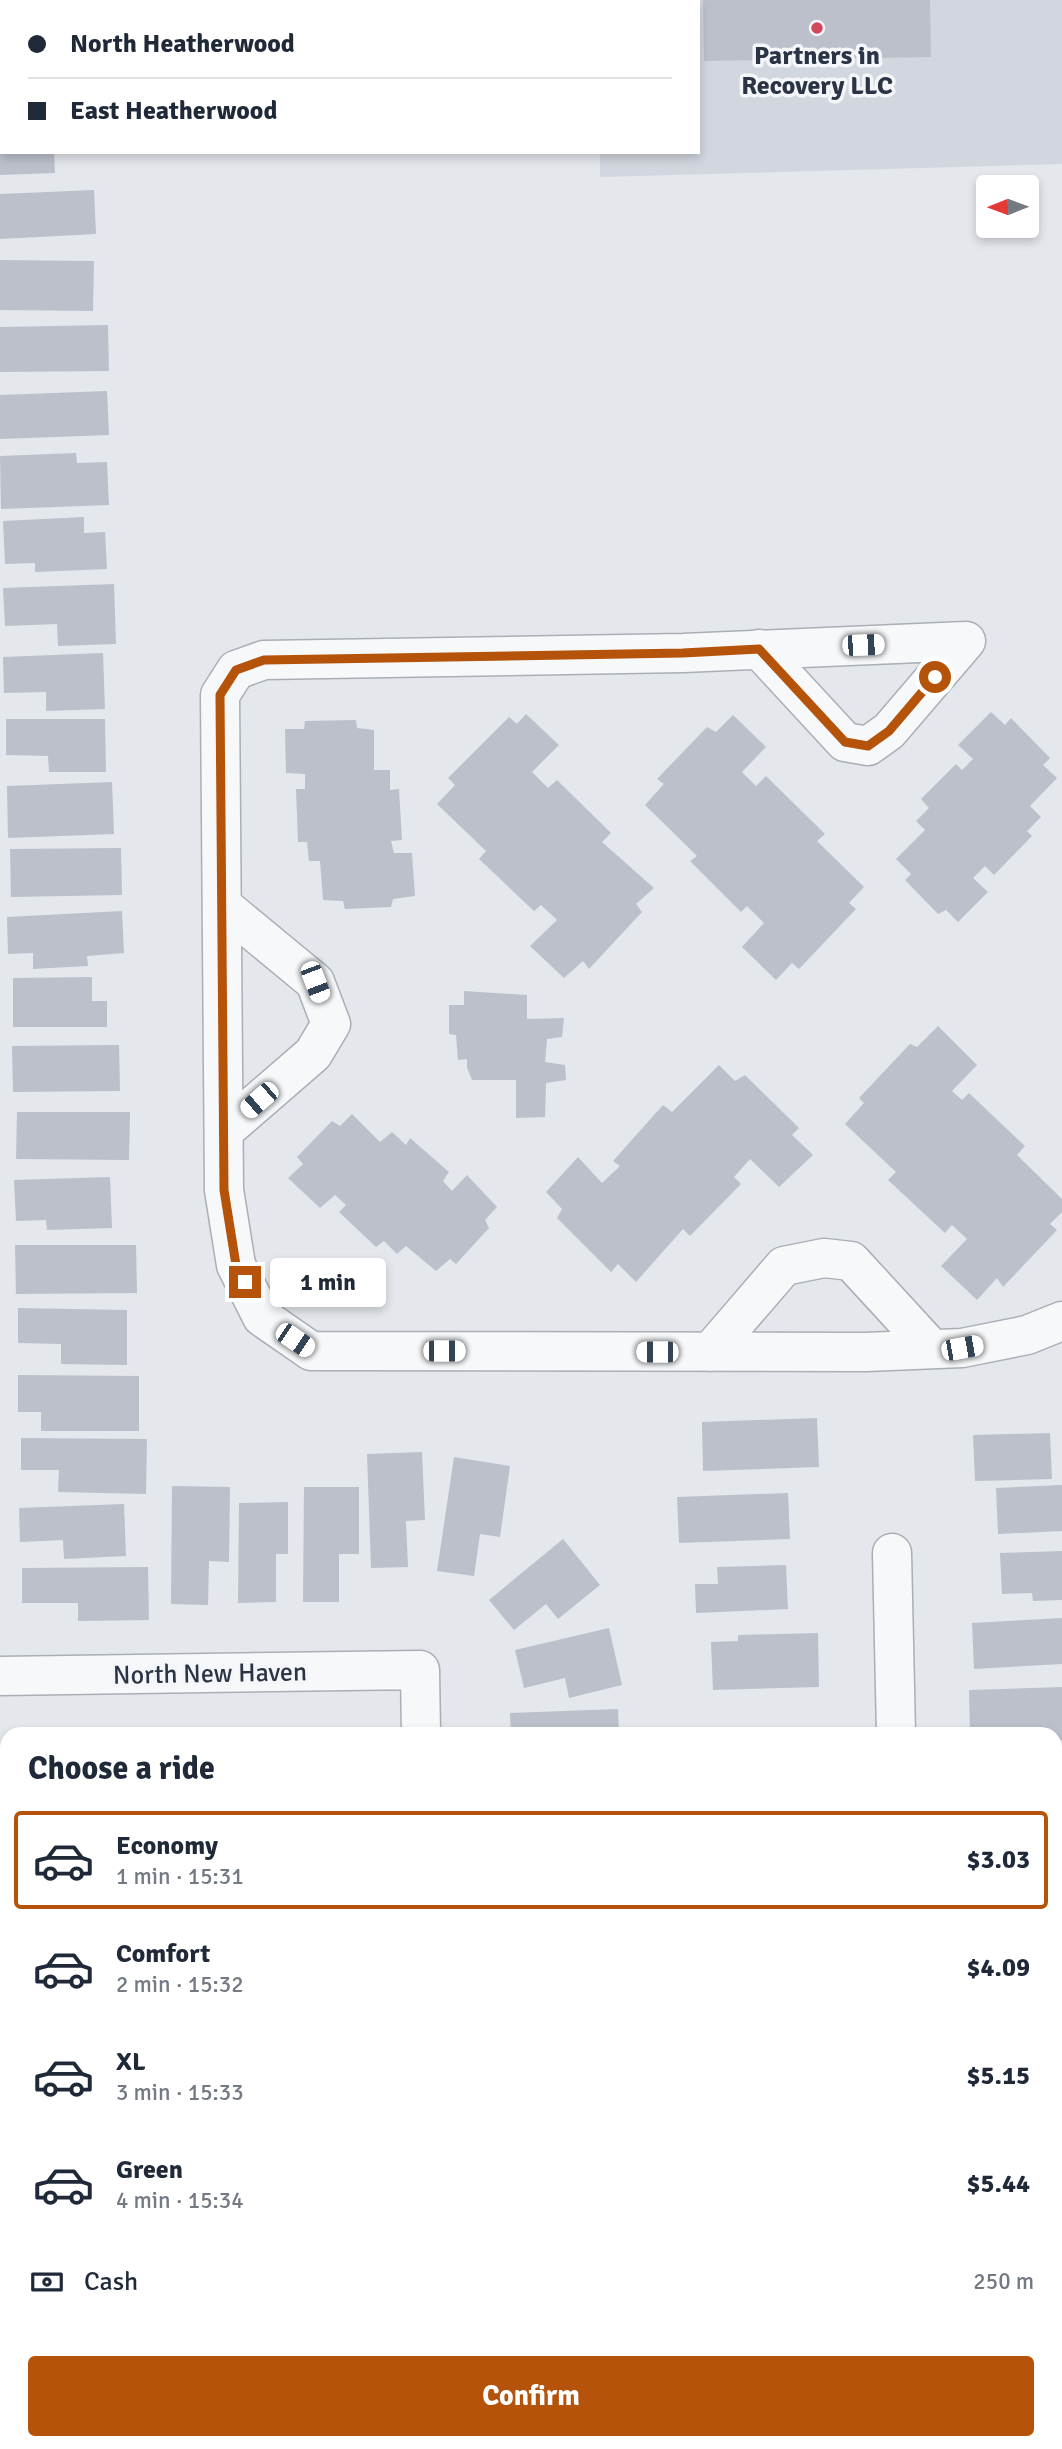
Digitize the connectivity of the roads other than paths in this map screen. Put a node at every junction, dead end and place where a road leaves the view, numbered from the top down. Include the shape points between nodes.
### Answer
1 (759, 649) junction
2 (223, 906) junction
3 (224, 1131) junction
4 (1062, 1321) edge
5 (932, 1349) junction
6 (710, 1352) junction
7 (892, 1553) dead end
8 (0, 1676) edge
9 (421, 1727) edge
10 (896, 1727) edge

1 - 1 street via 952,641 966,641 889,731 868,746 845,742
1 - 2 street via 264,660 236,670 220,695
2 - 3 street
2 - 3 street via 315,982 331,1024 313,1054
3 - 6 street via 224,1190 236,1265 262,1317 312,1351
4 - 5 street via 1027,1335
5 - 6 street
5 - 6 street via 851,1261 824,1258 784,1266
7 - 10 street
8 - 9 street, North New Haven via 420,1670

